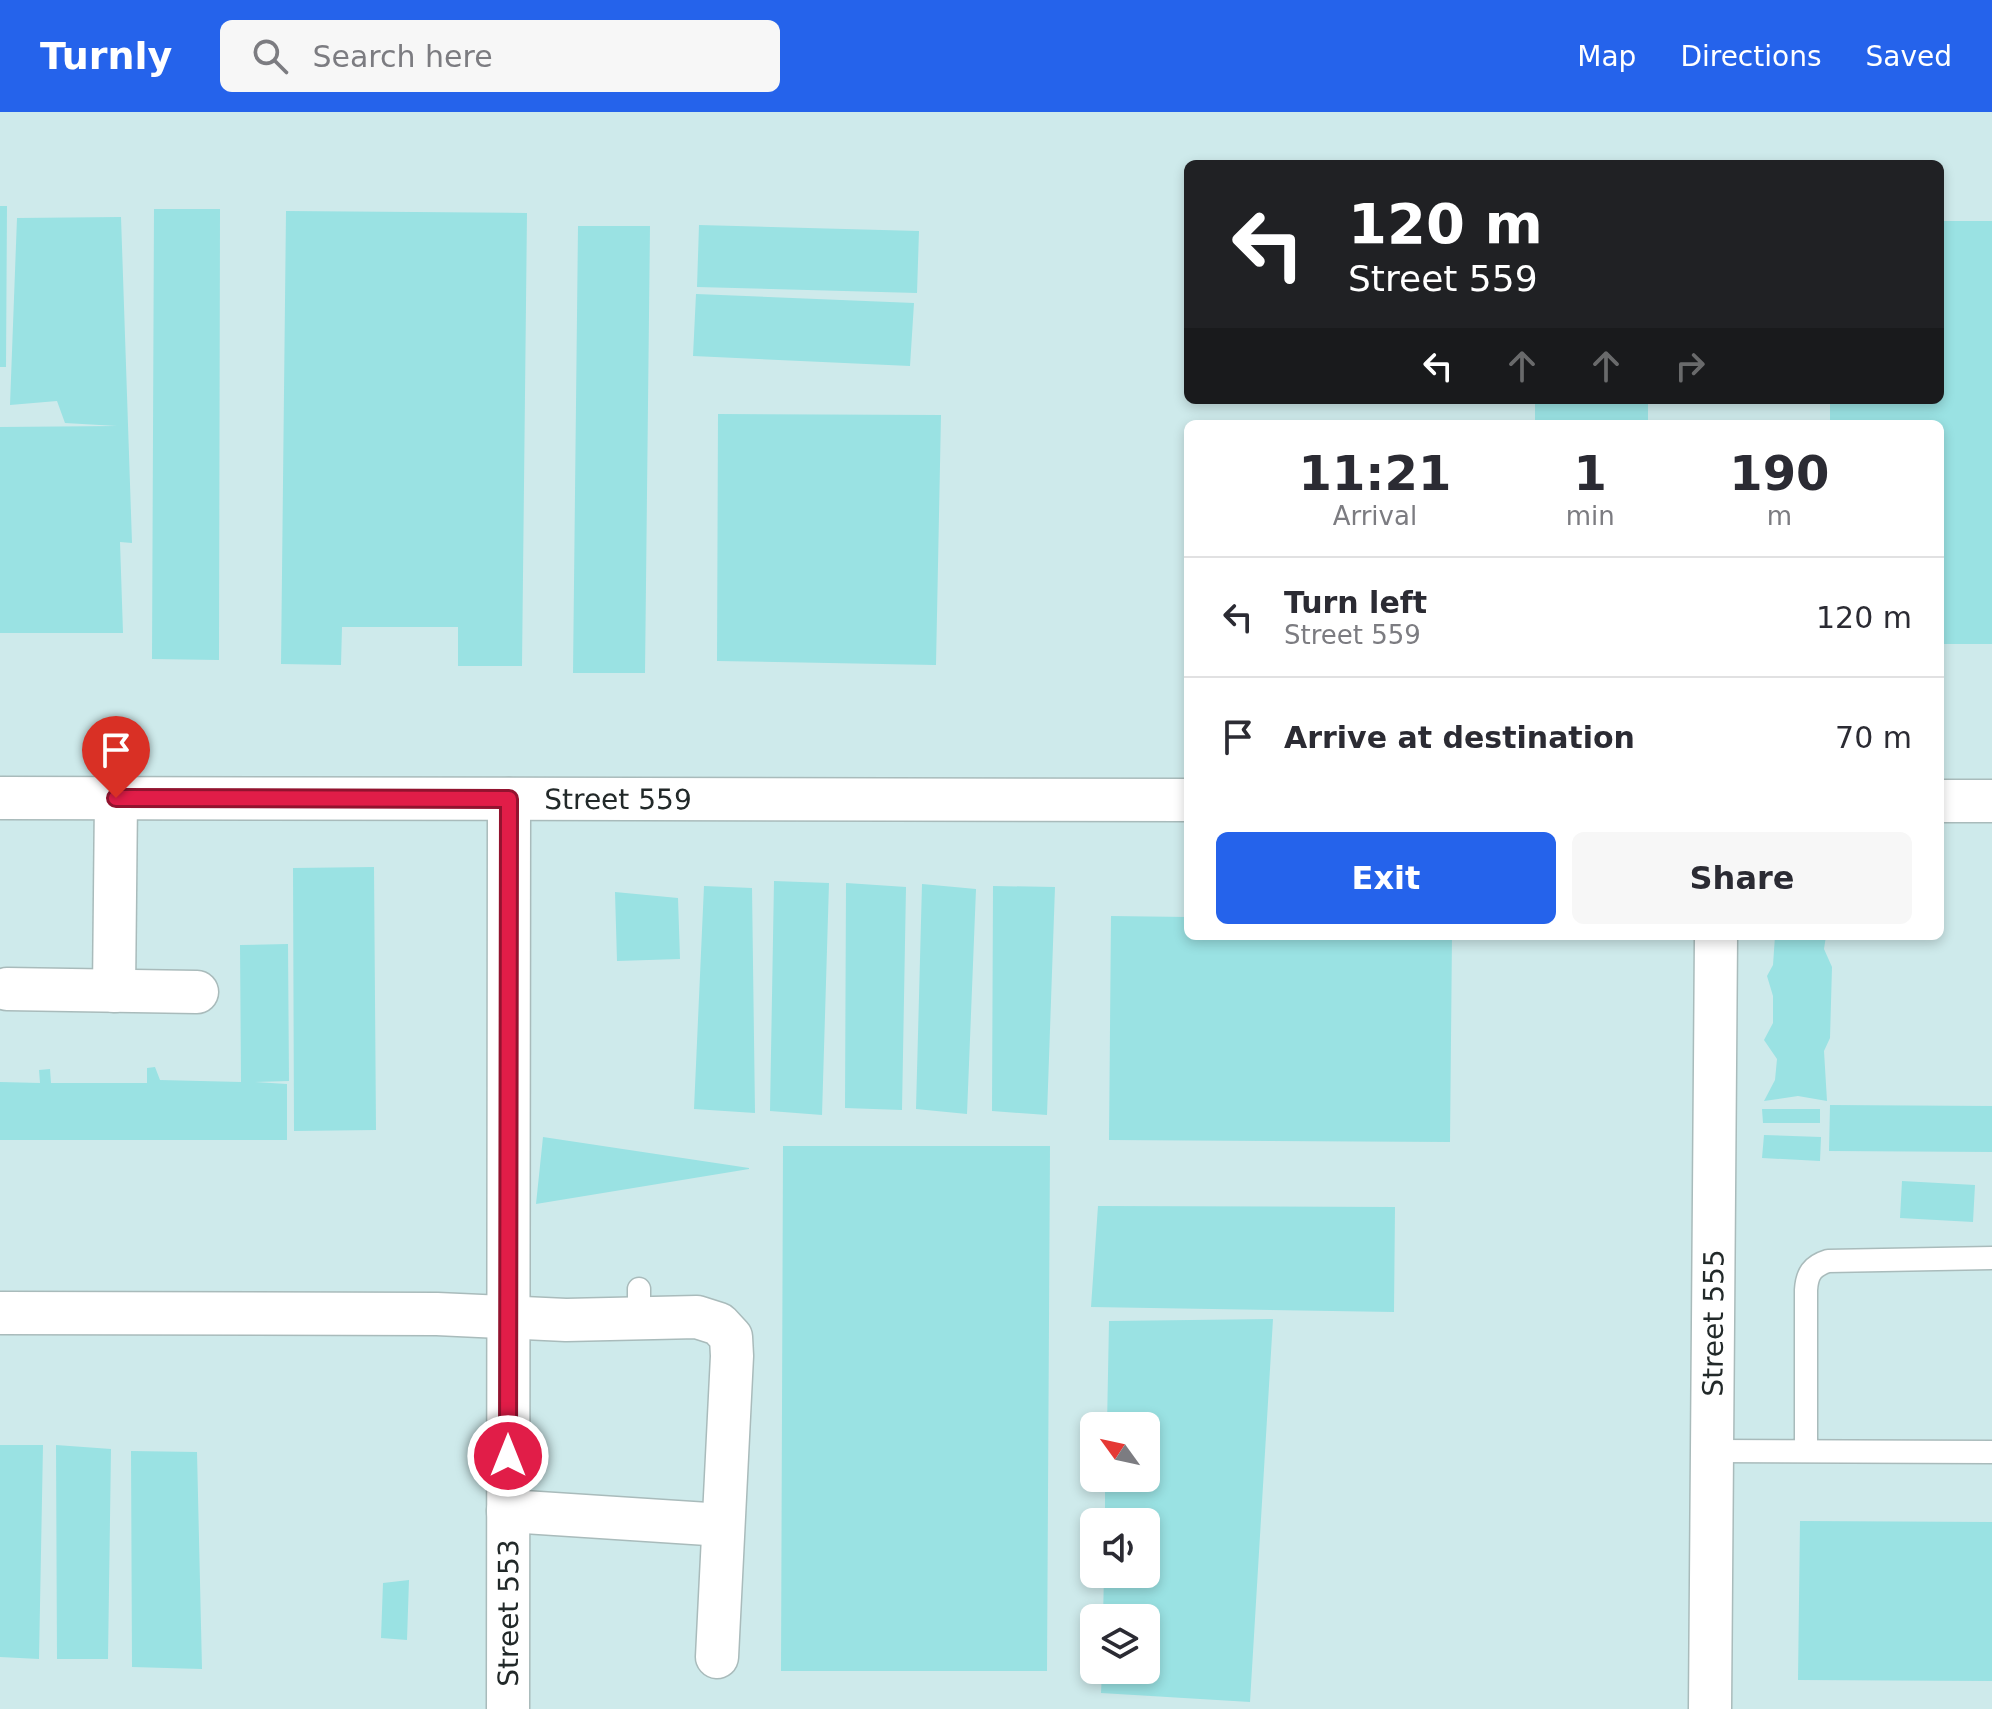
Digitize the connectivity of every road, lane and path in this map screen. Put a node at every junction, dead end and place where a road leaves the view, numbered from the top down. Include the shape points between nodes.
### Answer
1 (0, 798) edge
2 (116, 798) junction
3 (509, 799) junction
4 (1184, 800) edge
5 (1944, 801) edge
6 (1992, 801) edge
7 (1716, 940) edge
8 (7, 989) dead end
9 (114, 991) junction
10 (197, 992) dead end
11 (1992, 1258) edge
12 (0, 1313) edge
13 (508, 1318) junction
14 (1712, 1451) junction
15 (1806, 1451) junction
16 (1992, 1452) edge
17 (508, 1511) junction
18 (723, 1525) junction
19 (717, 1657) dead end
20 (508, 1709) edge
21 (1710, 1709) edge

1 - 2 street, Street 559
2 - 3 street, Street 559
2 - 9 street
3 - 4 street, Street 559
3 - 13 street, Street 553
5 - 6 street
7 - 14 street, Street 555
8 - 9 street
9 - 10 street
11 - 15 lane via 1828,1261 1810,1271
12 - 13 street
13 - 17 street, Street 553
13 - 18 street via 639,1303 719,1324 731,1337
14 - 15 lane
14 - 21 street, Street 555
15 - 16 lane
17 - 18 street
17 - 20 street, Street 553
18 - 19 street

